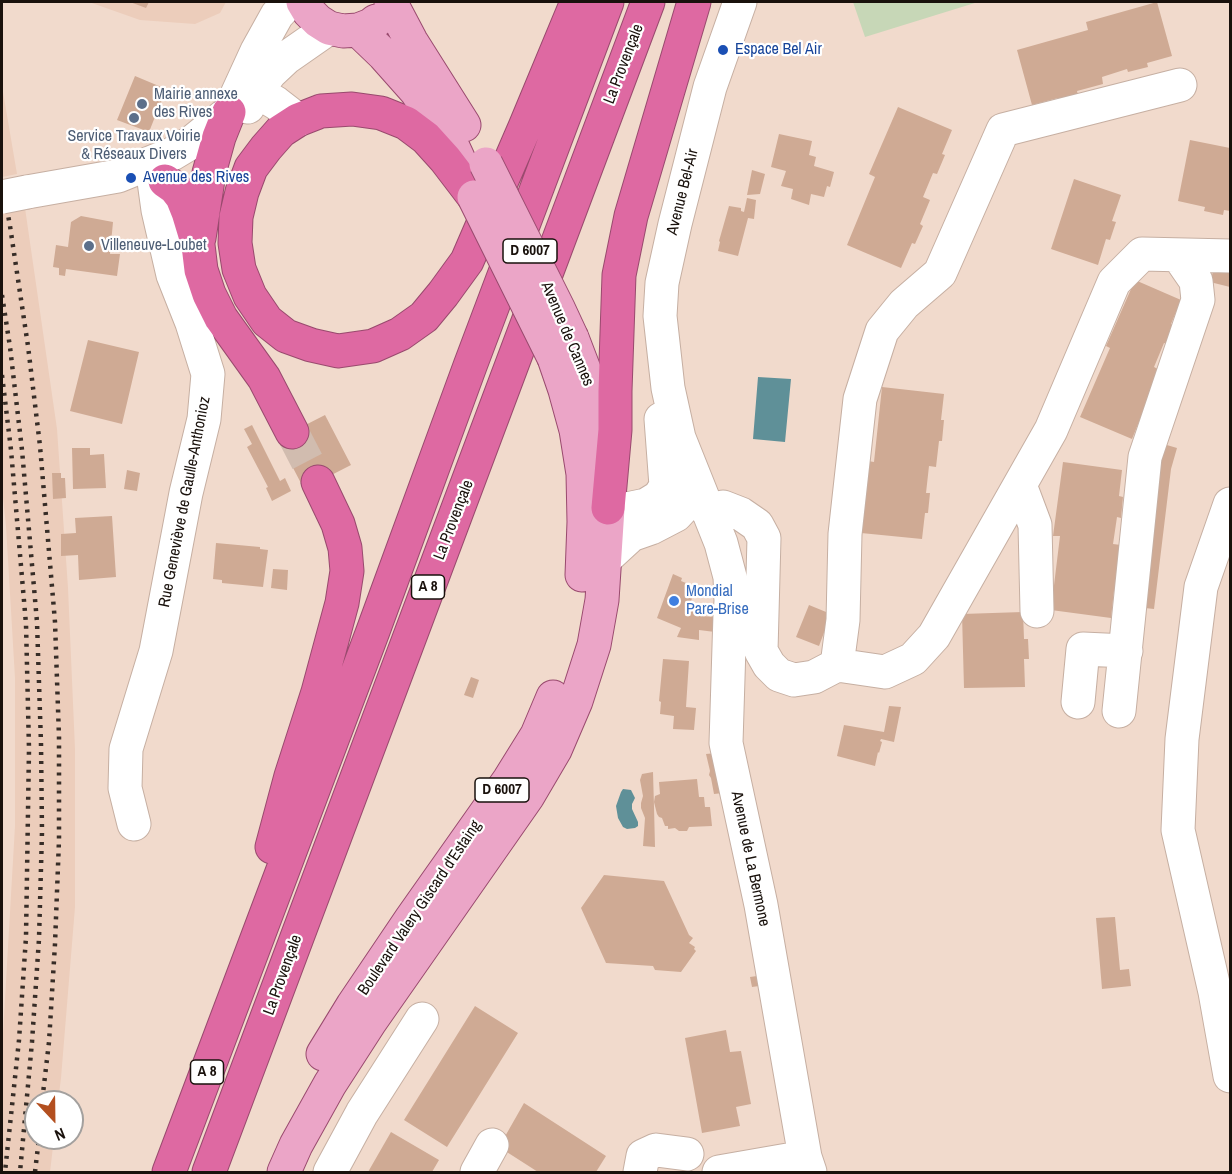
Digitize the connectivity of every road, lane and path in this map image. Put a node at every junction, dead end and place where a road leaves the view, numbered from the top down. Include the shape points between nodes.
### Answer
1 (289, 2) edge
2 (303, 2) edge
3 (391, 2) edge
4 (577, 2) edge
5 (607, 2) edge
6 (648, 2) edge
7 (694, 2) edge
8 (740, 2) edge
9 (343, 29) junction
10 (1180, 85) dead end
11 (256, 91) junction
12 (229, 112) junction
13 (298, 120) junction
14 (209, 173) junction
15 (157, 175) junction
16 (14, 194) edge
17 (474, 197) junction
18 (198, 245) junction
19 (1178, 255) junction
20 (1230, 256) edge
21 (563, 348) junction
22 (668, 388) junction
23 (292, 432) tunnel mouth
24 (318, 482) tunnel mouth
25 (1020, 485) junction
26 (703, 498) junction
27 (1230, 504) edge
28 (608, 508) junction
29 (651, 528) junction
30 (722, 543) junction
31 (606, 558) junction
32 (1218, 568) edge
33 (1037, 611) dead end
34 (1125, 651) junction
35 (837, 665) junction
36 (1078, 702) dead end
37 (1119, 711) dead end
38 (134, 824) dead end
39 (244, 972) junction
40 (422, 1019) dead end
41 (1230, 1076) edge
42 (687, 1154) dead end
43 (807, 1165) edge
44 (169, 1173) edge
45 (209, 1173) edge
46 (261, 1173) edge
47 (284, 1173) edge
48 (330, 1173) edge
49 (640, 1173) edge
50 (719, 1173) edge

1 - 12 street via 257,51
2 - 9 main road, Avenue de Cannes via 318,21
3 - 9 main road via 383,16 371,25
3 - 21 main road, Avenue de Cannes / D 6007, bridge via 486,164 560,310
4 - 13 highway via 466,261 424,317 373,346 338,351 286,336 267,321 250,296 239,269 237,217 251,168 281,131
5 - 39 highway, A 8
6 - 45 highway, La Provençale / A 8
7 - 28 highway via 632,216 619,275 615,430
8 - 22 street, Avenue Bel-Air via 705,107 662,283 660,316
9 - 11 street via 286,58
9 - 17 main road, Avenue de Cannes / D 6007 via 384,55 416,91 453,147
10 - 35 street via 1004,130 940,273 904,304 882,331 860,399 845,534 843,620
11 - 13 street
11 - 14 street via 222,157
12 - 14 highway
12 - 15 street via 172,154
13 - 17 highway via 321,111 352,109 381,113 406,123 426,138
14 - 15 street via 184,179
14 - 18 highway
15 - 16 street via 118,176
15 - 18 highway via 182,197
15 - 38 street, Rue Geneviève de Gaulle-Anthonioz via 158,210 173,275 208,374 204,419 156,651 126,749 125,788
17 - 21 main road, Avenue de Cannes / D 6007, bridge
18 - 23 highway via 208,294 220,318 264,378
19 - 20 street
19 - 25 street via 1142,254 1114,282 1051,430
19 - 34 street via 1196,281 1197,300 1145,457
21 - 28 main road, Avenue de Cannes / D 6007 via 585,372 596,408
21 - 46 main road, Boulevard Valery Giscard d'Estaing / D 6007 via 565,390 583,474 584,522 580,598 572,644 556,691 537,735 509,780 411,919 315,1067
22 - 26 street, Avenue Bel-Air via 679,438
22 - 28 street, Avenue Bel-Air via 661,416 666,486 659,497 646,505
24 - 39 highway via 338,524 347,571 318,692 273,840
25 - 33 street via 1035,525
25 - 35 street via 934,636 913,659 885,672
26 - 29 street via 688,502 676,515
26 - 30 street, Avenue de La Bermone
26 - 35 street via 741,514 757,525 764,538 761,651 769,665 779,675 794,680 814,677
27 - 32 street
28 - 31 main road, Avenue de Cannes / D 6007
29 - 30 street via 681,527
29 - 31 street via 631,535
30 - 43 street, Avenue de La Bermone via 731,602 726,743 761,905
31 - 47 main road, Boulevard Valery Giscard d'Estaing / D 6007 via 594,645 555,750 528,796 330,1084
32 - 41 street via 1201,587 1182,738 1178,830
34 - 36 street via 1083,649
34 - 37 street
39 - 44 highway, A 8
40 - 48 street via 362,1113
42 - 49 street via 656,1150 643,1156
43 - 50 street

